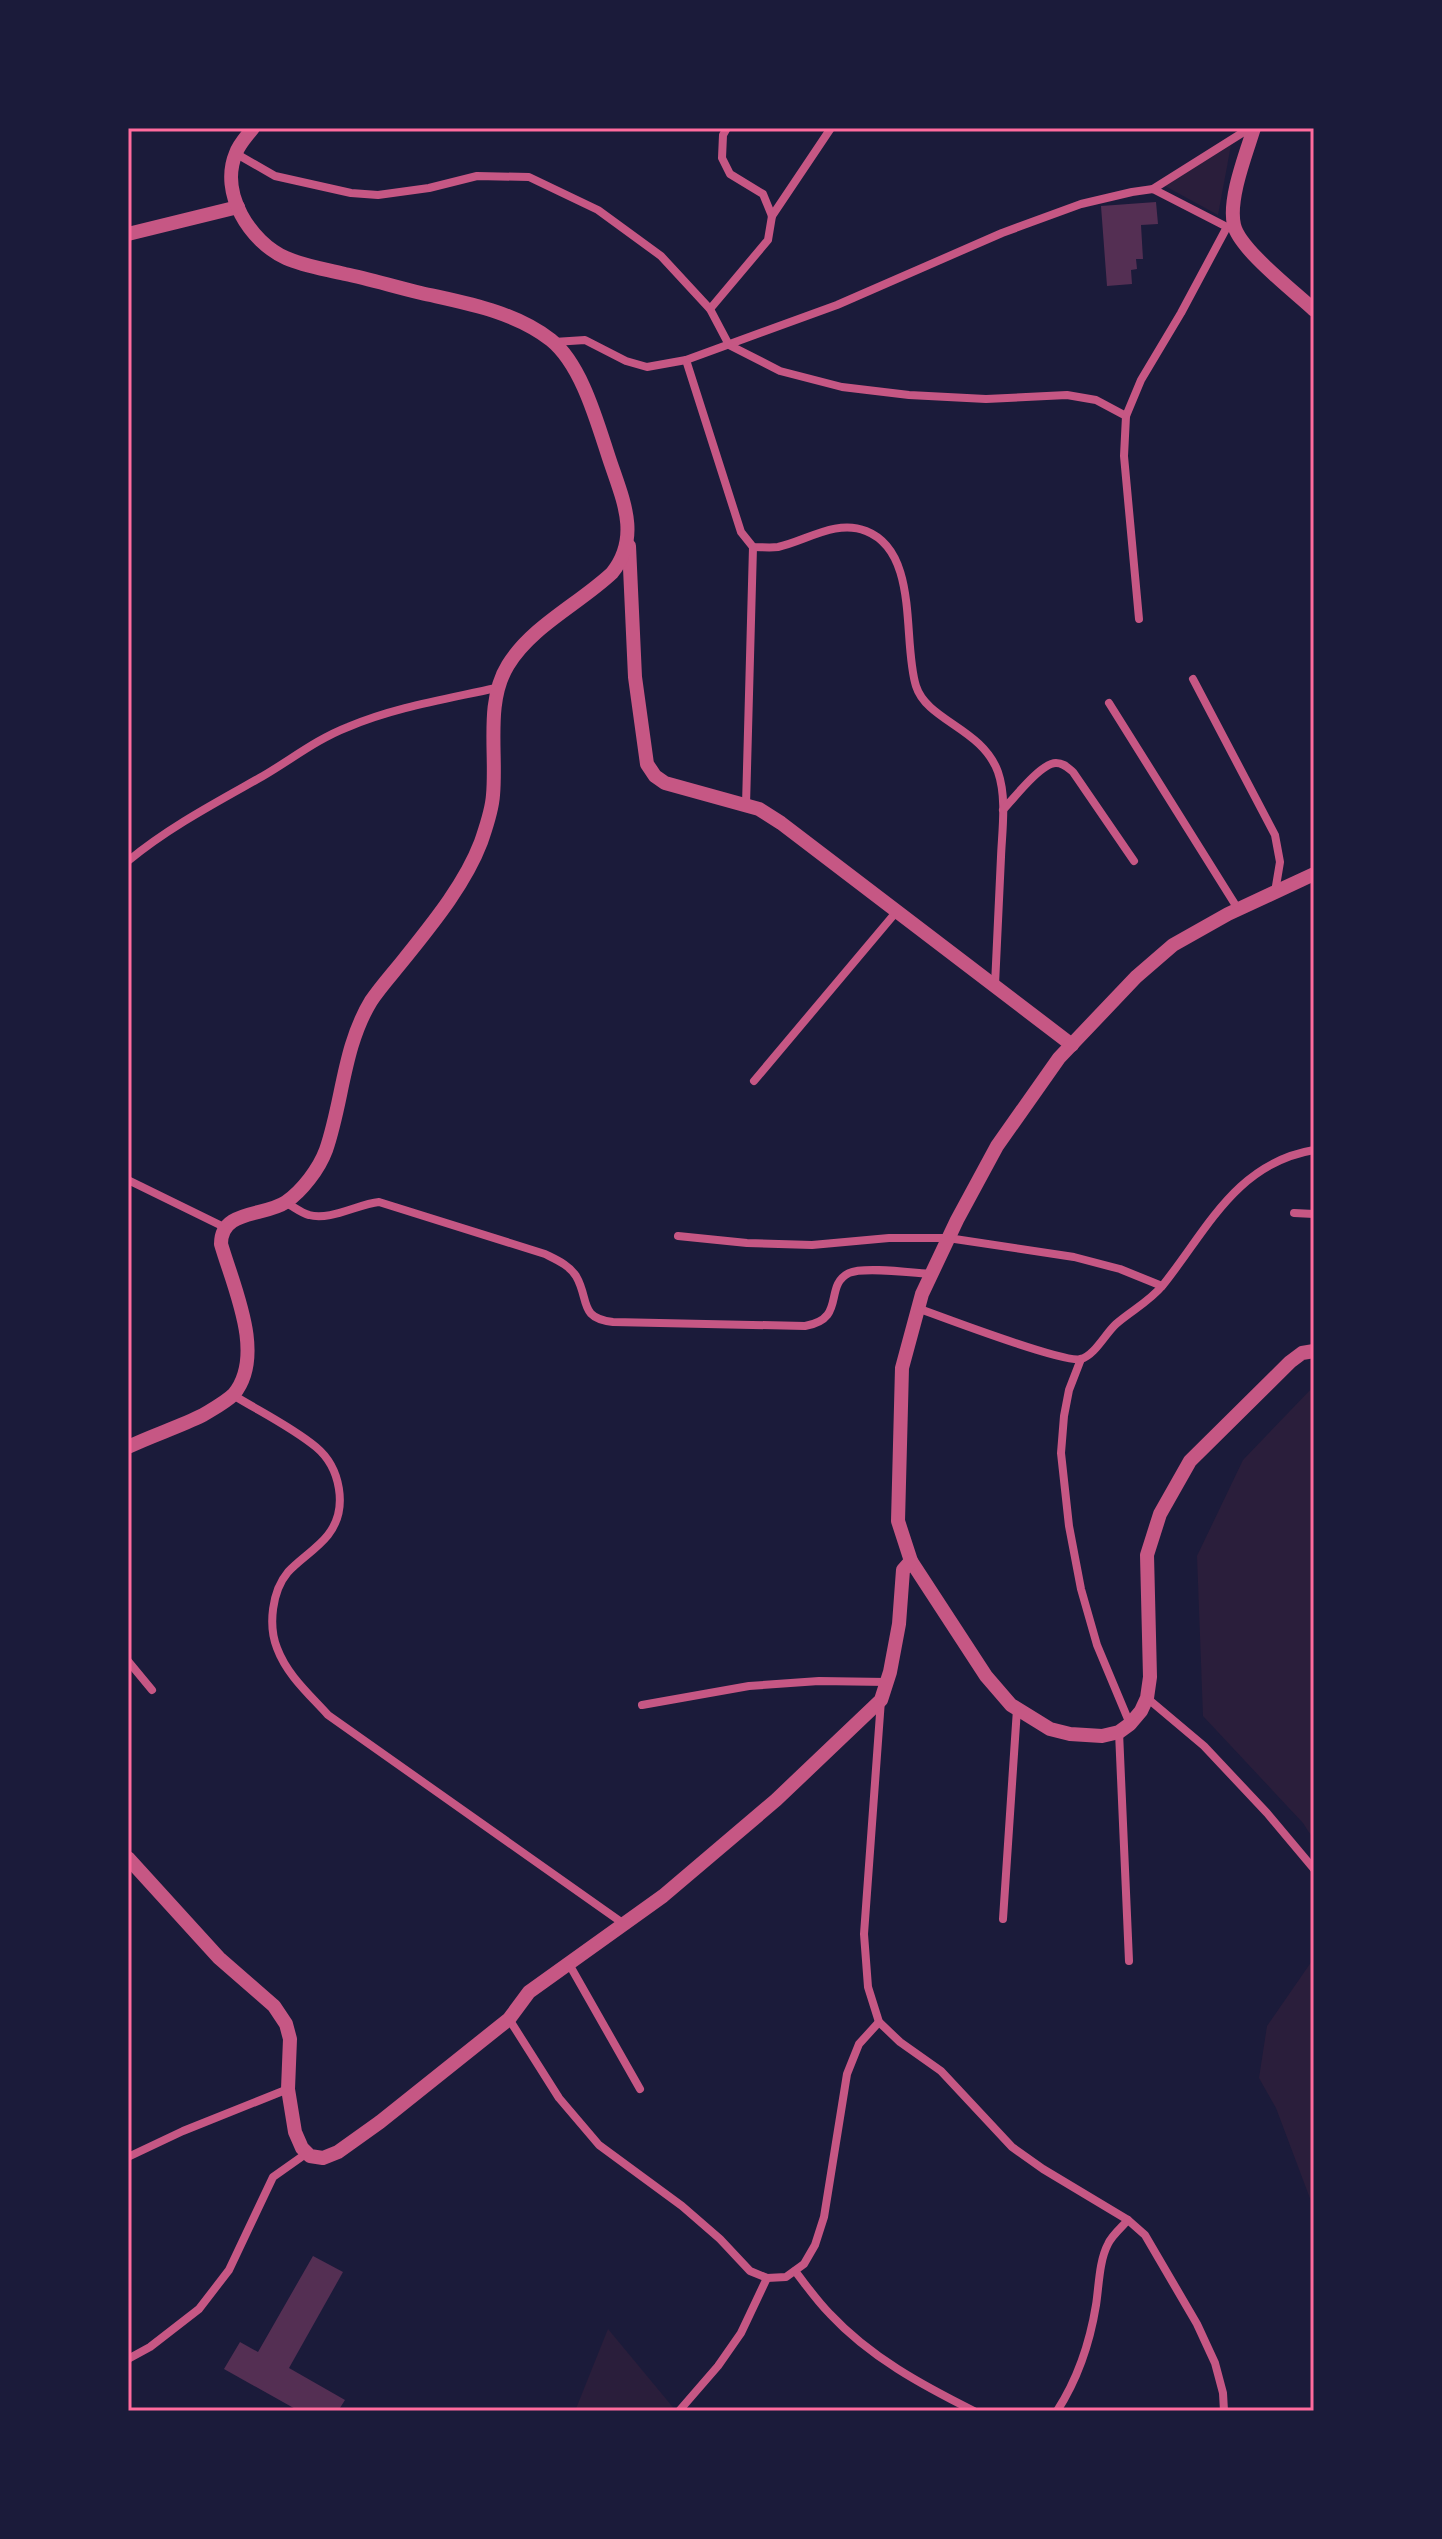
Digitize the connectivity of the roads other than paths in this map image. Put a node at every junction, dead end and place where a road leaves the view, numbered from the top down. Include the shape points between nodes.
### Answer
1 (253, 128) edge
2 (727, 128) edge
3 (831, 128) edge
4 (1252, 128) edge
5 (235, 153) junction
6 (1153, 189) junction
7 (238, 207) junction
8 (772, 216) junction
9 (1231, 228) junction
10 (128, 234) edge
11 (710, 309) junction
12 (1314, 310) edge
13 (553, 342) junction
14 (729, 345) junction
15 (686, 360) junction
16 (1126, 416) junction
17 (629, 534) junction
18 (753, 547) junction
19 (1139, 619) dead end
20 (1193, 679) dead end
21 (496, 688) junction
22 (1109, 703) dead end
23 (746, 805) junction
24 (1003, 810) junction
25 (131, 856) edge
26 (1134, 861) dead end
27 (1314, 874) edge
28 (1275, 893) junction
29 (1238, 909) junction
30 (897, 911) junction
31 (995, 986) junction
32 (1072, 1045) junction
33 (754, 1081) dead end
34 (1314, 1150) edge
35 (128, 1180) edge
36 (286, 1203) junction
37 (1294, 1213) dead end
38 (1314, 1214) edge
39 (224, 1227) junction
40 (678, 1236) dead end
41 (948, 1238) junction
42 (932, 1274) junction
43 (1162, 1286) junction
44 (917, 1308) junction
45 (1314, 1351) edge
46 (1081, 1359) junction
47 (233, 1395) junction
48 (128, 1447) edge
49 (911, 1561) junction
50 (128, 1661) edge
51 (887, 1682) junction
52 (152, 1690) dead end
53 (1147, 1698) junction
54 (881, 1700) junction
55 (642, 1705) dead end
56 (1017, 1709) junction
57 (1124, 1728) junction
58 (128, 1858) edge
59 (1314, 1869) edge
60 (1003, 1919) dead end
61 (624, 1924) junction
62 (1129, 1961) dead end
63 (569, 1964) junction
64 (509, 2019) junction
65 (879, 2022) junction
66 (288, 2089) junction
67 (640, 2089) dead end
68 (307, 2153) junction
69 (128, 2157) edge
70 (1128, 2220) junction
71 (795, 2271) junction
72 (767, 2278) junction
73 (128, 2359) edge
74 (679, 2411) edge
75 (974, 2411) edge
76 (1057, 2411) edge
77 (1224, 2411) edge

1 - 5 street
2 - 8 street via 722,158 730,174 763,194
3 - 8 street
4 - 6 street
4 - 9 street
5 - 7 street via 230,179
5 - 11 street via 275,176 378,195 477,176 529,177 598,210 661,256
6 - 9 street
6 - 14 street via 1081,204 1015,228
7 - 10 street
7 - 13 street via 255,236 284,257 482,307 528,325
8 - 11 street via 768,240
9 - 12 street
9 - 16 street via 1141,380
11 - 14 street
13 - 15 street via 585,340 647,367
13 - 17 street via 573,368 598,424
14 - 15 street
14 - 16 street via 780,371 842,387 986,399 1067,395 1096,400
15 - 18 street via 741,532
16 - 19 street via 1124,456
17 - 21 street via 612,573 525,645
17 - 23 street via 647,764 655,776 680,788
18 - 23 street
18 - 24 street via 777,547 837,528 866,531 889,547 903,580 917,690 929,708 985,748 998,774
20 - 28 street via 1275,835 1280,862
21 - 25 street via 390,712 312,743
21 - 36 street via 493,796 479,846 462,880 365,1012 349,1053 323,1159
22 - 29 street
23 - 30 street via 781,823
24 - 26 street via 1042,768 1065,765
24 - 31 street
27 - 28 street
28 - 29 street
29 - 32 street via 1159,955
30 - 31 street
30 - 33 street
31 - 32 street
32 - 41 street via 1003,1137
34 - 43 street via 1280,1161 1243,1183
35 - 39 street
36 - 39 street
36 - 42 street via 323,1216 379,1202 545,1254 569,1267 578,1278 585,1305 601,1321 805,1326 828,1316 839,1282 848,1274
37 - 38 street
39 - 47 street via 221,1244 248,1341 245,1371
40 - 41 street via 812,1245
41 - 42 street
41 - 43 street via 1074,1257
42 - 44 street
43 - 46 street
44 - 46 street via 1056,1356
44 - 49 street via 902,1368 898,1478 898,1521
45 - 53 street via 1290,1362 1190,1461 1160,1514 1147,1555
46 - 57 street via 1069,1390 1061,1453 1069,1526 1081,1589
47 - 48 street via 204,1414
47 - 61 street via 316,1447 334,1468 340,1491 330,1534 287,1574 277,1592 272,1616 276,1645 289,1673 328,1715
49 - 51 street via 903,1570
49 - 56 street via 986,1676
50 - 52 street
51 - 54 street
51 - 55 street via 749,1686
53 - 57 street
53 - 59 street via 1204,1746
54 - 61 street via 776,1800
54 - 65 street via 864,1934 868,1987
56 - 57 street via 1050,1729 1070,1734 1102,1736
56 - 60 street
57 - 62 street
58 - 66 street via 219,1958 274,2006 290,2039
61 - 63 street
63 - 64 street via 529,1992
63 - 67 street
64 - 68 street via 338,2152 323,2158
64 - 72 street via 559,2098 599,2145 682,2206 750,2271
65 - 70 street via 941,2071 1012,2147
65 - 71 street via 859,2044 847,2074 824,2217 815,2245
66 - 68 street via 295,2132
66 - 69 street
68 - 73 street via 273,2177 229,2270 199,2309
70 - 76 street via 1108,2242 1083,2356
70 - 77 street via 1145,2235 1197,2324 1215,2363
71 - 72 street
71 - 75 street via 862,2344 922,2385
72 - 74 street via 741,2333

